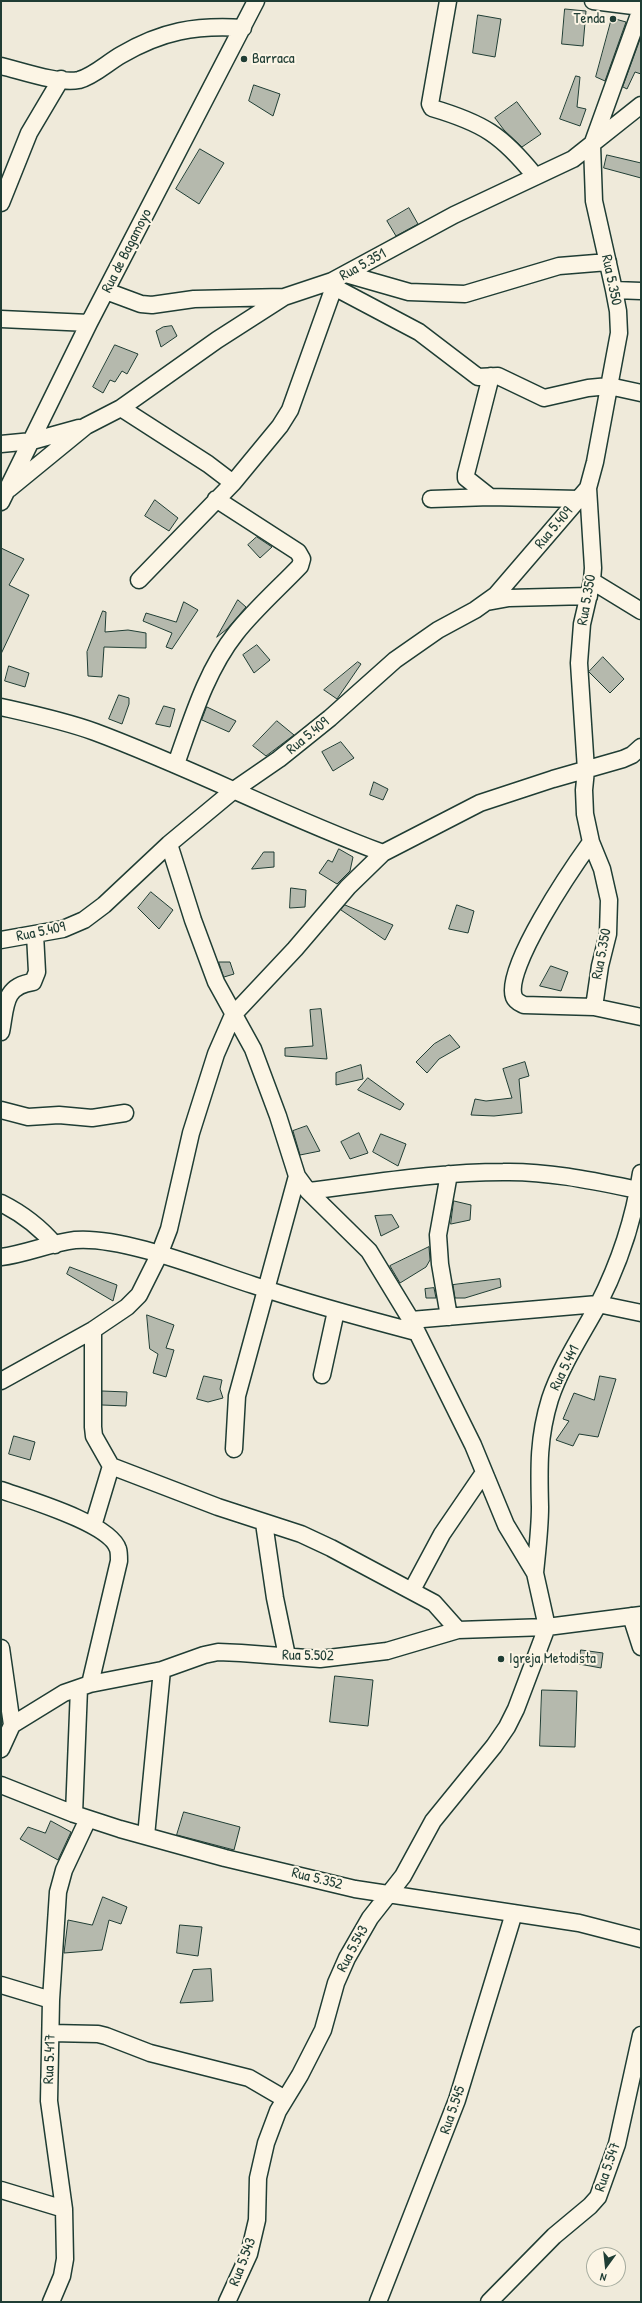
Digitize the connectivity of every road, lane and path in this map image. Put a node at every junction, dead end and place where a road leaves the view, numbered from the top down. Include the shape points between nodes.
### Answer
1 (256, 1) edge
2 (448, 1) edge
3 (593, 1) edge
4 (641, 8) edge
5 (243, 28) junction
6 (1, 66) edge
7 (61, 79) junction
8 (641, 105) edge
9 (592, 145) junction
10 (536, 176) junction
11 (1, 203) edge
12 (608, 262) junction
13 (337, 281) junction
14 (614, 290) junction
15 (106, 291) junction
16 (641, 291) edge
17 (284, 297) junction
18 (1, 319) edge
19 (90, 323) junction
20 (491, 376) junction
21 (609, 386) junction
22 (641, 393) edge
23 (121, 408) junction
24 (86, 426) junction
25 (32, 441) junction
26 (1, 444) edge
27 (233, 483) junction
28 (584, 493) junction
29 (5, 496) edge
30 (490, 497) junction
31 (216, 499) junction
32 (431, 499) dead end
33 (139, 580) dead end
34 (590, 589) junction
35 (487, 602) junction
36 (641, 611) edge
37 (1, 707) edge
38 (641, 748) edge
39 (176, 764) junction
40 (586, 770) junction
41 (234, 790) junction
42 (591, 842) junction
43 (169, 844) junction
44 (383, 853) junction
45 (35, 934) junction
46 (1, 940) edge
47 (594, 1007) junction
48 (233, 1015) junction
49 (641, 1017) edge
50 (1, 1032) edge
51 (1, 1110) edge
52 (125, 1113) dead end
53 (641, 1173) edge
54 (449, 1174) junction
55 (297, 1176) junction
56 (308, 1191) junction
57 (639, 1198) edge
58 (1, 1203) edge
59 (54, 1245) junction
60 (159, 1255) junction
61 (1, 1257) edge
62 (266, 1289) junction
63 (598, 1304) junction
64 (336, 1311) junction
65 (641, 1313) edge
66 (449, 1317) junction
67 (414, 1326) junction
68 (93, 1330) junction
69 (322, 1374) dead end
70 (1, 1381) edge
71 (234, 1449) dead end
72 (111, 1466) junction
73 (483, 1474) junction
74 (1, 1490) edge
75 (264, 1522) junction
76 (93, 1526) junction
77 (535, 1573) junction
78 (412, 1590) junction
79 (636, 1616) edge
80 (547, 1627) junction
81 (458, 1630) junction
82 (641, 1647) edge
83 (1, 1648) edge
84 (287, 1656) junction
85 (162, 1670) junction
86 (84, 1686) junction
87 (12, 1725) junction
88 (1, 1749) edge
89 (1, 1786) edge
90 (81, 1816) junction
91 (146, 1836) junction
92 (389, 1895) junction
93 (514, 1913) junction
94 (641, 1939) edge
95 (1, 1985) edge
96 (51, 2000) junction
97 (51, 2033) junction
98 (641, 2035) edge
99 (285, 2099) junction
100 (1, 2190) edge
101 (64, 2209) junction
102 (51, 2302) edge
103 (227, 2302) edge
104 (378, 2302) edge
105 (489, 2302) edge

1 - 5 street, Rua de Bagamoyo
2 - 10 street via 430,104 432,108 483,127 502,139 515,150
3 - 4 street
4 - 9 street
5 - 7 street via 190,28 166,34 144,42 87,77 78,80
5 - 15 street, Rua de Bagamoyo
6 - 7 street
7 - 11 street via 29,133
8 - 9 street, Rua 5.351
9 - 10 street, Rua 5.351 via 573,159
9 - 12 street, Rua 5.350 via 594,201
10 - 13 street, Rua 5.351 via 454,214
12 - 13 street via 559,266 465,294 409,292
12 - 14 street, Rua 5.350
13 - 17 street, Rua 5.351
13 - 20 street via 442,348 472,375 484,378
13 - 27 street via 290,410
14 - 16 street
14 - 21 street, Rua 5.350 via 619,333
15 - 17 street via 141,304 152,305 194,299
15 - 19 street, Rua de Bagamoyo
17 - 23 street, Rua 5.351 via 217,340
18 - 19 street
19 - 25 street, Rua de Bagamoyo
20 - 21 street via 498,376 544,398
20 - 30 street via 466,474 466,478
21 - 22 street
21 - 28 street, Rua 5.350
23 - 24 street, Rua 5.351
23 - 27 street
24 - 25 street
24 - 29 street
25 - 26 street
25 - 29 street, Rua de Bagamoyo
27 - 31 street
28 - 30 street
28 - 34 street, Rua 5.350
28 - 35 street, Rua 5.409 via 516,574
30 - 32 street
31 - 33 street
31 - 39 street via 298,552 302,559 300,566 236,633 217,662 201,696
34 - 35 street
34 - 36 street
34 - 40 street, Rua 5.350 via 582,624 580,663
35 - 41 street, Rua 5.409 via 438,630 395,660 285,755
37 - 39 street via 94,731
38 - 40 street via 632,755
39 - 41 street
40 - 42 street, Rua 5.350 via 585,814
40 - 44 street via 480,803
41 - 43 street, Rua 5.409
41 - 44 street via 312,826
42 - 47 street, Rua 5.350 via 602,869 609,900 608,934
42 - 47 street via 569,872 526,947 516,977 514,996 524,1005
43 - 45 street, Rua 5.409 via 104,905 84,920 63,929
43 - 48 street via 216,982
44 - 48 street via 348,887 295,950
45 - 46 street, Rua 5.409
45 - 50 street via 36,978 33,982 20,984 10,992
47 - 49 street
48 - 55 street via 253,1048
48 - 60 street via 216,1054 191,1133 181,1183
51 - 52 street via 28,1117 59,1115 92,1118
53 - 57 street, Rua 5.441
54 - 56 street
54 - 57 street via 503,1172 570,1176
54 - 66 street via 438,1235
55 - 56 street
55 - 62 street
56 - 67 street via 369,1251
57 - 63 street, Rua 5.441 via 612,1274
58 - 59 street via 24,1215 40,1228
59 - 60 street via 75,1240 118,1244
59 - 61 street
60 - 62 street
60 - 68 street via 139,1295 127,1307
62 - 64 street
62 - 71 street via 237,1396
63 - 65 street
63 - 66 street
63 - 77 street, Rua 5.441 via 564,1366 550,1398 543,1425 538,1454 540,1508
64 - 67 street
64 - 69 street
66 - 67 street
67 - 73 street via 473,1445
68 - 70 street
68 - 72 street via 92,1428
72 - 75 street
72 - 76 street
73 - 77 street via 506,1525
73 - 78 street via 442,1534
74 - 76 street via 54,1508
75 - 78 street via 307,1537
75 - 84 street via 275,1598
76 - 86 street via 112,1539 118,1549 119,1561
77 - 80 street
78 - 81 street via 434,1603
79 - 80 street, Rua 5.502
79 - 82 street
80 - 81 street, Rua 5.502
80 - 92 street, Rua 5.543 via 507,1727 449,1798
81 - 84 street, Rua 5.502 via 387,1651 320,1659
83 - 87 street
84 - 85 street, Rua 5.502 via 218,1652
85 - 86 street, Rua 5.502
85 - 91 street
86 - 87 street, Rua 5.502 via 64,1693
86 - 90 street
87 - 88 street
89 - 90 street, Rua 5.352
90 - 91 street, Rua 5.352
90 - 96 street, Rua 5.417 via 60,1882
91 - 92 street, Rua 5.352 via 225,1858
92 - 93 street, Rua 5.352
92 - 99 street, Rua 5.543 via 370,1918 347,1958 336,1983 323,2030
93 - 94 street, Rua 5.352 via 578,1923
93 - 104 street, Rua 5.545 via 457,2100
95 - 96 street
96 - 97 street, Rua 5.417
97 - 99 street via 106,2036 150,2053 249,2078
97 - 101 street, Rua 5.417 via 49,2102
98 - 105 street, Rua 5.547 via 617,2144 598,2197 554,2236
99 - 103 street, Rua 5.543 via 278,2111 258,2178 257,2220 249,2254
100 - 101 street
101 - 102 street, Rua 5.417 via 66,2259

